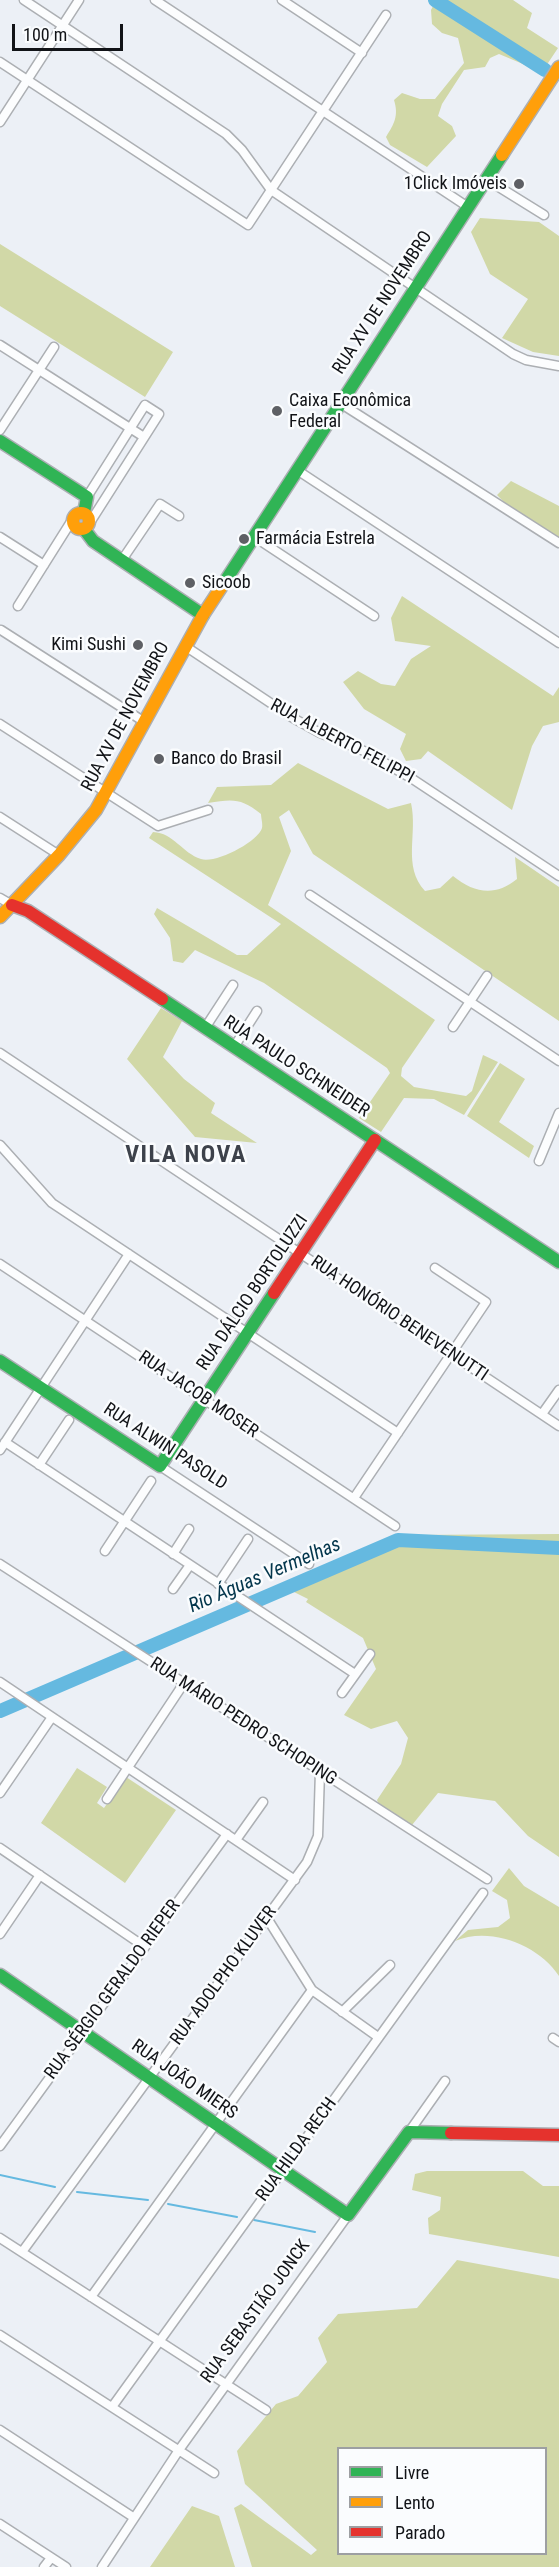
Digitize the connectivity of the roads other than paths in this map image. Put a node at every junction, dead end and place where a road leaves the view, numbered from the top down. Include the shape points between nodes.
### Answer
1 (24, 0) edge
2 (79, 0) edge
3 (155, 0) edge
4 (282, 0) edge
5 (387, 15) dead end
6 (62, 26) junction
7 (362, 53) junction
8 (0, 62) edge
9 (559, 67) edge
10 (27, 80) junction
11 (323, 111) junction
12 (0, 122) edge
13 (486, 179) junction
14 (271, 190) junction
15 (468, 207) junction
16 (544, 215) dead end
17 (415, 288) junction
18 (0, 345) edge
19 (54, 347) dead end
20 (559, 366) edge
21 (39, 370) junction
22 (340, 404) junction
23 (130, 429) junction
24 (0, 430) edge
25 (144, 437) junction
26 (0, 441) edge
27 (297, 470) junction
28 (87, 497) junction
29 (179, 516) dead end
30 (83, 521) junction
31 (253, 536) junction
32 (0, 537) edge
33 (559, 543) edge
34 (122, 560) junction
35 (44, 565) junction
36 (18, 606) dead end
37 (203, 615) junction
38 (374, 616) dead end
39 (1, 630) edge
40 (559, 643) edge
41 (185, 646) junction
42 (143, 721) junction
43 (0, 724) edge
44 (106, 792) junction
45 (208, 810) dead end
46 (0, 818) edge
47 (59, 855) junction
48 (559, 876) edge
49 (310, 895) dead end
50 (0, 898) edge
51 (12, 905) junction
52 (0, 917) edge
53 (487, 976) dead end
54 (233, 985) dead end
55 (470, 1002) junction
56 (257, 1011) dead end
57 (453, 1027) dead end
58 (205, 1028) junction
59 (234, 1047) junction
60 (0, 1053) edge
61 (559, 1061) edge
62 (559, 1113) edge
63 (375, 1140) junction
64 (0, 1145) edge
65 (539, 1161) dead end
66 (300, 1253) junction
67 (129, 1254) junction
68 (559, 1262) edge
69 (0, 1264) edge
70 (435, 1268) dead end
71 (85, 1320) junction
72 (248, 1333) junction
73 (451, 1354) junction
74 (0, 1361) edge
75 (41, 1388) junction
76 (559, 1390) edge
77 (204, 1399) junction
78 (542, 1414) junction
79 (69, 1420) dead end
80 (559, 1425) edge
81 (398, 1433) junction
82 (3, 1446) edge
83 (39, 1465) junction
84 (160, 1466) junction
85 (151, 1481) dead end
86 (354, 1498) junction
87 (124, 1521) junction
88 (395, 1526) dead end
89 (189, 1529) dead end
90 (248, 1539) dead end
91 (105, 1551) dead end
92 (173, 1554) junction
93 (0, 1564) edge
94 (309, 1564) dead end
95 (190, 1565) junction
96 (218, 1584) junction
97 (173, 1589) dead end
98 (370, 1654) dead end
99 (355, 1674) junction
100 (0, 1682) edge
101 (184, 1683) junction
102 (342, 1693) dead end
103 (52, 1717) junction
104 (128, 1768) junction
105 (320, 1771) junction
106 (0, 1793) edge
107 (107, 1798) dead end
108 (263, 1802) dead end
109 (227, 1834) junction
110 (236, 1840) junction
111 (0, 1848) edge
112 (40, 1875) junction
113 (487, 1879) dead end
114 (295, 1880) junction
115 (483, 1893) dead end
116 (267, 1918) junction
117 (0, 1934) edge
118 (145, 1947) junction
119 (390, 1965) dead end
120 (0, 1975) edge
121 (312, 1990) junction
122 (342, 2012) junction
123 (83, 2032) junction
124 (378, 2037) junction
125 (150, 2078) junction
126 (445, 2081) dead end
127 (216, 2124) junction
128 (409, 2132) junction
129 (559, 2136) edge
130 (1, 2144) edge
131 (283, 2170) junction
132 (348, 2215) junction
133 (0, 2238) edge
134 (22, 2252) junction
135 (92, 2297) junction
136 (0, 2335) edge
137 (159, 2341) junction
138 (226, 2384) junction
139 (111, 2407) junction
140 (266, 2410) dead end
141 (0, 2430) edge
142 (179, 2450) junction
143 (214, 2473) dead end
144 (133, 2517) junction
145 (0, 2523) edge
146 (51, 2558) junction
147 (44, 2567) edge
148 (66, 2567) edge
149 (102, 2567) edge

1 - 6 street
2 - 6 street
3 - 11 street
4 - 7 street
5 - 7 street
6 - 10 street
6 - 14 street via 226,134
7 - 11 street
8 - 10 street
9 - 13 street, RUA XV DE NOVEMBRO
10 - 12 street
10 - 14 street via 248,225
11 - 14 street
11 - 15 street
13 - 15 street, RUA XV DE NOVEMBRO
13 - 16 street
14 - 17 street
15 - 17 street, RUA XV DE NOVEMBRO
17 - 20 street via 513,354
17 - 22 street, RUA XV DE NOVEMBRO
18 - 21 street
19 - 21 street
21 - 23 street
21 - 24 street
22 - 27 street, RUA XV DE NOVEMBRO
22 - 33 street
23 - 25 street
23 - 25 street via 145,405 159,414
23 - 28 street
25 - 30 street
26 - 28 street
27 - 31 street, RUA XV DE NOVEMBRO
27 - 40 street
28 - 30 street
29 - 34 street via 160,504
30 - 34 street via 93,541
30 - 35 street
31 - 37 street, RUA XV DE NOVEMBRO
31 - 38 street
32 - 35 street
34 - 37 street
35 - 36 street
37 - 41 street, RUA XV DE NOVEMBRO
39 - 42 street
41 - 42 street, RUA XV DE NOVEMBRO
41 - 48 street, RUA ALBERTO FELIPPI via 293,718 411,778
42 - 44 street, RUA XV DE NOVEMBRO
43 - 44 street
44 - 45 street via 158,826
44 - 47 street, RUA XV DE NOVEMBRO via 91,818
46 - 47 street
47 - 51 street, RUA XV DE NOVEMBRO
49 - 55 street
50 - 51 street
51 - 52 street, RUA XV DE NOVEMBRO
51 - 58 street, RUA PAULO SCHNEIDER via 28,911
53 - 55 street
54 - 58 street
55 - 57 street
55 - 61 street
56 - 59 street
58 - 59 street, RUA PAULO SCHNEIDER
59 - 63 street, RUA PAULO SCHNEIDER
60 - 66 street, RUA HONÓRIO BENEVENUTTI
62 - 65 street
63 - 66 street, RUA DÁLCIO BORTOLUZZI
63 - 68 street, RUA PAULO SCHNEIDER
64 - 67 street via 52,1203
66 - 72 street, RUA DÁLCIO BORTOLUZZI
66 - 73 street, RUA HONÓRIO BENEVENUTTI
67 - 71 street
67 - 72 street
69 - 71 street, RUA JACOB MOSER
70 - 73 street via 486,1302
71 - 75 street
71 - 77 street, RUA JACOB MOSER
72 - 77 street, RUA DÁLCIO BORTOLUZZI
72 - 81 street
73 - 78 street, RUA HONÓRIO BENEVENUTTI
73 - 81 street
74 - 75 street, RUA ALWIN PASOLD
75 - 82 street
75 - 84 street, RUA ALWIN PASOLD
76 - 78 street
77 - 84 street, RUA DÁLCIO BORTOLUZZI
77 - 86 street, RUA JACOB MOSER
78 - 80 street, RUA HONÓRIO BENEVENUTTI
79 - 83 street
81 - 86 street
82 - 83 street
83 - 87 street
84 - 94 street, RUA ALWIN PASOLD
85 - 87 street
86 - 88 street, RUA JACOB MOSER
87 - 91 street
87 - 92 street
89 - 92 street
90 - 96 street
92 - 95 street
93 - 101 street, RUA MÁRIO PEDRO SCHOPING
95 - 96 street
95 - 97 street
96 - 99 street
98 - 99 street
99 - 102 street
100 - 103 street
101 - 104 street
101 - 105 street, RUA MÁRIO PEDRO SCHOPING
103 - 104 street
103 - 106 street
104 - 107 street
104 - 109 street
105 - 113 street, RUA MÁRIO PEDRO SCHOPING
105 - 114 street, RUA ADOLPHO KLUVER via 316,1844
108 - 110 street
109 - 110 street
109 - 118 street, RUA SÉRGIO GERALDO RIEPER
110 - 114 street
111 - 112 street
112 - 117 street
112 - 118 street
114 - 116 street, RUA ADOLPHO KLUVER
115 - 124 street, RUA HILDA RECH
116 - 121 street
116 - 125 street, RUA ADOLPHO KLUVER
118 - 123 street, RUA SÉRGIO GERALDO RIEPER
119 - 122 street
120 - 123 street, RUA JOÃO MIERS
121 - 122 street
121 - 127 street
122 - 124 street
123 - 125 street, RUA JOÃO MIERS
123 - 130 street, RUA SÉRGIO GERALDO RIEPER
124 - 131 street, RUA HILDA RECH
125 - 127 street, RUA JOÃO MIERS
125 - 134 street, RUA ADOLPHO KLUVER
126 - 128 street, RUA SEBASTIÃO JONCK
127 - 131 street, RUA JOÃO MIERS
127 - 135 street
128 - 129 street
128 - 132 street, RUA SEBASTIÃO JONCK
131 - 132 street, RUA JOÃO MIERS
131 - 137 street, RUA HILDA RECH
132 - 138 street, RUA SEBASTIÃO JONCK
133 - 134 street
134 - 135 street
135 - 137 street
136 - 139 street
137 - 138 street
137 - 139 street, RUA HILDA RECH
138 - 140 street
138 - 142 street, RUA SEBASTIÃO JONCK
139 - 142 street
141 - 144 street
142 - 143 street
142 - 144 street, RUA SEBASTIÃO JONCK
144 - 149 street, RUA SEBASTIÃO JONCK
145 - 146 street
146 - 147 street
146 - 148 street

